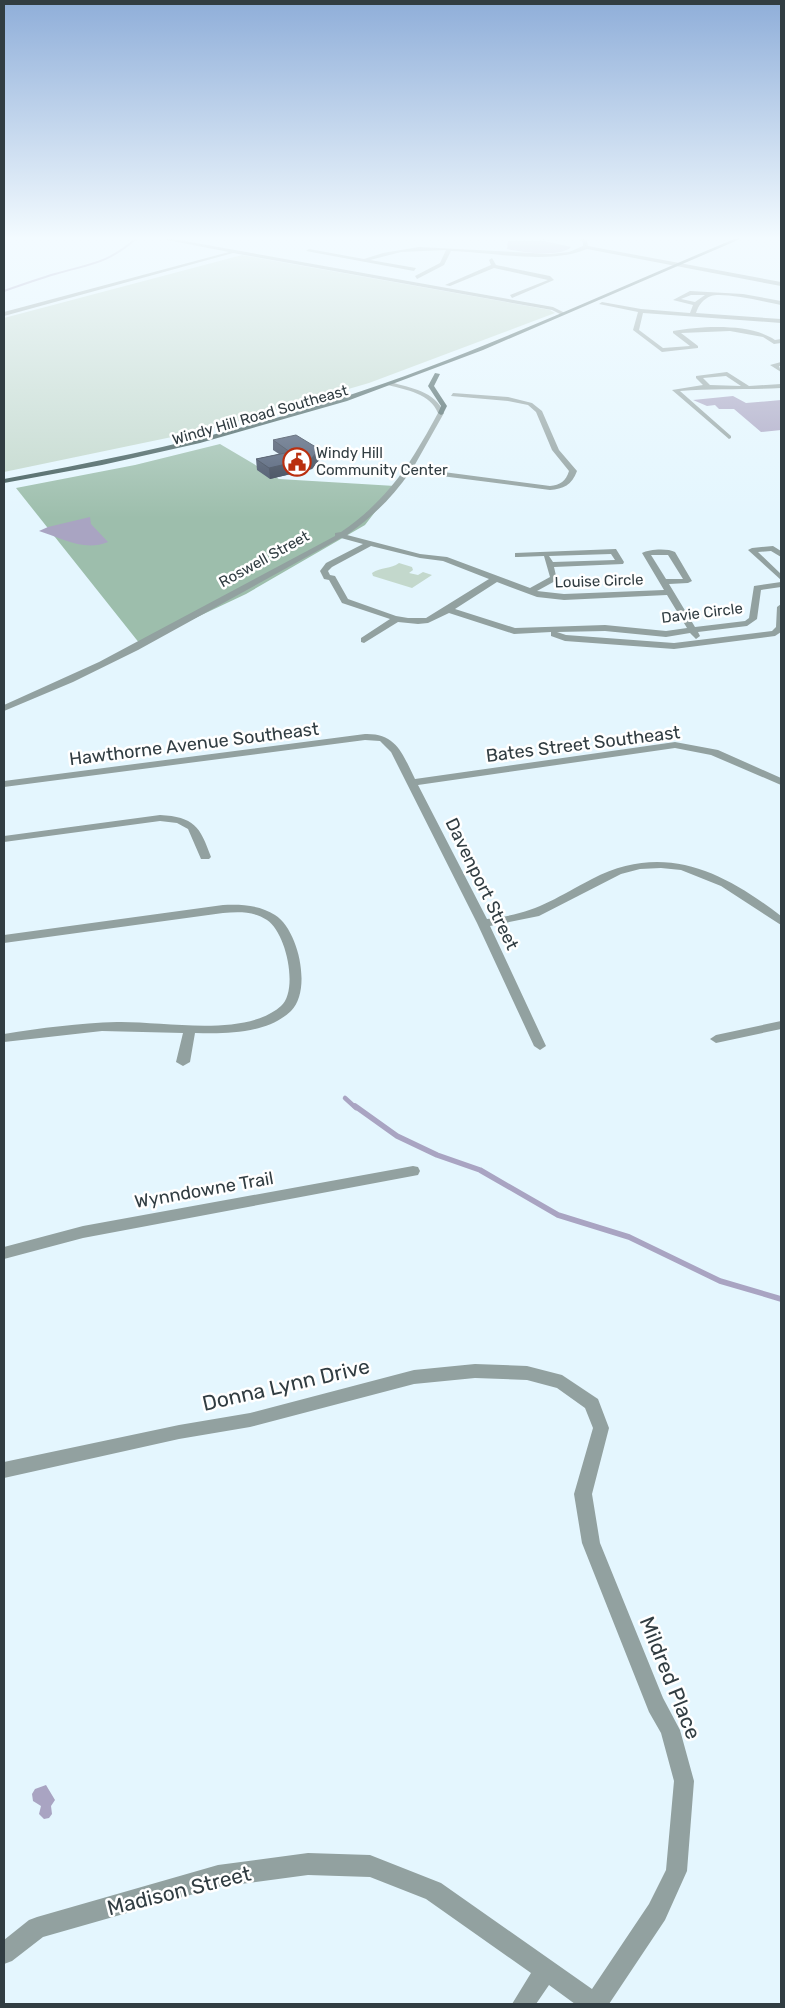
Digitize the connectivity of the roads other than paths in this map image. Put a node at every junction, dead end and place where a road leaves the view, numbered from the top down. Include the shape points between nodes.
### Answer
1 (519, 331) edge
2 (534, 331) edge
3 (541, 331) edge
4 (637, 331) edge
5 (700, 331) edge
6 (734, 331) edge
7 (529, 336) junction
8 (781, 341) edge
9 (781, 364) edge
10 (781, 370) edge
11 (437, 374) junction
12 (390, 384) junction
13 (708, 386) junction
14 (781, 386) edge
15 (401, 387) junction
16 (748, 388) junction
17 (453, 395) dead end
18 (441, 413) junction
19 (729, 437) dead end
20 (408, 470) junction
21 (4, 481) edge
22 (4, 488) edge
23 (338, 535) junction
24 (368, 544) junction
25 (544, 554) junction
26 (781, 554) edge
27 (518, 555) dead end
28 (303, 556) junction
29 (550, 565) junction
30 (329, 566) junction
31 (495, 579) junction
32 (664, 582) junction
33 (780, 584) edge
34 (530, 592) junction
35 (670, 592) junction
36 (781, 607) edge
37 (447, 609) junction
38 (398, 618) junction
39 (542, 630) junction
40 (693, 630) junction
41 (364, 640) dead end
42 (703, 643) junction
43 (4, 708) edge
44 (387, 741) joint
45 (781, 782) edge
46 (4, 784) edge
47 (412, 784) junction
48 (4, 839) edge
49 (205, 857) dead end
50 (781, 921) edge
51 (483, 923) junction
52 (4, 939) edge
53 (781, 1025) edge
54 (190, 1028) junction
55 (4, 1038) edge
56 (716, 1039) dead end
57 (540, 1046) dead end
58 (183, 1062) dead end
59 (413, 1171) dead end
60 (4, 1253) edge
61 (578, 1394) joint
62 (4, 1470) edge
63 (4, 1953) edge
64 (546, 1970) junction
65 (523, 2004) edge
66 (595, 2004) edge

1 - 12 main road, Windy Hill Road Southeast
2 - 7 main road
3 - 7 main road, Windy Hill Road Southeast
4 - 5 street via 662,350 696,347 675,332
6 - 8 street
7 - 11 main road, Windy Hill Road Southeast
9 - 10 street via 773,365
11 - 15 main road, Windy Hill Road Southeast
11 - 18 main road via 431,386 445,407
12 - 15 street
12 - 21 main road, Windy Hill Road Southeast via 195,441
13 - 16 street
13 - 16 street via 698,377 727,374
13 - 19 street via 674,391
14 - 16 street
15 - 18 street via 428,397 437,404
15 - 22 main road, Windy Hill Road Southeast via 312,417 219,442
17 - 20 street via 518,400 536,409 556,450 573,471 568,482 561,487 550,488
18 - 20 street, Roswell Street
20 - 23 street, Roswell Street via 373,512
23 - 24 street, Louise Circle
23 - 28 street, Roswell Street
24 - 30 street
24 - 31 street, Louise Circle via 444,559
25 - 27 street
25 - 29 street
25 - 29 street via 613,551 620,562
26 - 33 street, Davie Circle via 774,548 752,550
28 - 30 street
28 - 43 street, Roswell Street via 138,645
29 - 34 street via 553,580
30 - 38 street via 324,571 332,578 345,601
31 - 34 street, Louise Circle
31 - 37 street
32 - 32 street via 651,560 646,553 671,552 688,581
32 - 35 street
33 - 40 street, Davie Circle via 757,588 751,621
34 - 35 street, Louise Circle via 564,597
35 - 40 street
36 - 42 street, Davie Circle via 780,628 775,632
37 - 38 street via 429,620
37 - 39 street, Davie Circle via 514,631
38 - 41 street
39 - 40 street, Davie Circle via 605,628 666,634
39 - 42 street, Davie Circle via 575,638 674,646
40 - 42 street
44 - 46 street, Hawthorne Avenue Southeast via 365,737
44 - 47 street, Davenport Street
45 - 47 street, Bates Street Southeast via 714,752 675,745
47 - 51 street, Davenport Street
48 - 49 street via 175,818 190,823 196,830
50 - 51 street via 742,892 710,876 669,865 650,865 617,872 541,911 516,919
51 - 57 street, Davenport Street
52 - 54 street via 238,908 267,914 284,931 297,980 297,992 290,1005 257,1023 230,1028
53 - 56 street
54 - 55 street via 104,1026
54 - 58 street
59 - 60 street, Wynndowne Trail via 83,1232
61 - 62 street, Donna Lynn Drive via 562,1382 528,1373 475,1371 414,1377 250,1420
61 - 66 street, Mildred Place via 592,1404 601,1428 583,1494 591,1543 656,1705 670,1730 684,1781 676,1871 657,1912
63 - 64 street, Madison Street via 36,1928 218,1876 308,1864 370,1866 433,1891
64 - 65 street
64 - 66 street, Madison Street

